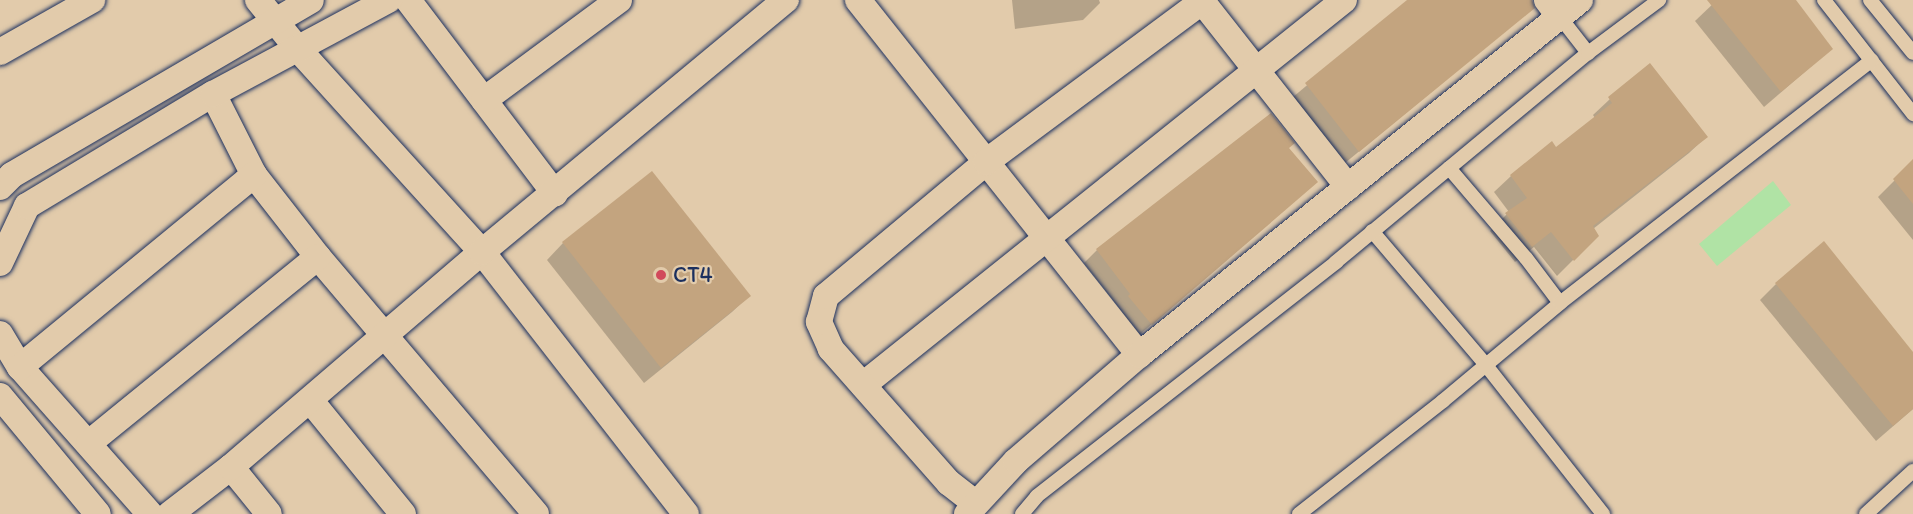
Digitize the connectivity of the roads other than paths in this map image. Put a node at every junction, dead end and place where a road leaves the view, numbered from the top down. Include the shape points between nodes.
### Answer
1 (92, 0) edge
2 (258, 0) edge
3 (310, 0) edge
4 (387, 0) edge
5 (408, 0) edge
6 (619, 0) edge
7 (786, 0) edge
8 (858, 0) edge
9 (1203, 0) edge
10 (1344, 0) edge
11 (1580, 0) edge
12 (1659, 0) edge
13 (1824, 0) edge
14 (1870, 0) edge
15 (1553, 9) edge
16 (275, 21) junction
17 (297, 48) junction
18 (0, 52) edge
19 (1588, 53) junction
20 (1913, 53) edge
21 (1872, 60) junction
22 (1256, 70) junction
23 (213, 94) junction
24 (484, 100) junction
25 (1913, 114) edge
26 (986, 162) junction
27 (1449, 168) junction
28 (254, 175) junction
29 (0, 187) edge
30 (1348, 187) junction
31 (555, 194) junction
32 (1372, 231) junction
33 (1047, 238) junction
34 (483, 252) junction
35 (318, 257) junction
36 (0, 263) edge
37 (1560, 303) junction
38 (0, 334) edge
39 (386, 336) junction
40 (1139, 355) junction
41 (1485, 364) junction
42 (20, 367) junction
43 (863, 386) junction
44 (0, 396) edge
45 (310, 400) junction
46 (89, 443) junction
47 (231, 467) junction
48 (1913, 471) edge
49 (971, 509) edge
50 (98, 514) edge
51 (150, 514) edge
52 (170, 514) edge
53 (269, 514) edge
54 (403, 514) edge
55 (536, 514) edge
56 (687, 514) edge
57 (1022, 514) edge
58 (1299, 514) edge
59 (1603, 514) edge
60 (1866, 514) edge

1 - 18 street
2 - 16 street
3 - 16 street
4 - 17 street
5 - 24 street
6 - 24 street
7 - 31 street
8 - 26 street
9 - 22 street
9 - 26 street
10 - 22 street
11 - 15 street
12 - 19 lane
13 - 21 lane
14 - 20 lane
15 - 19 lane
15 - 30 street
16 - 17 street
16 - 29 street via 12,175
17 - 23 street
17 - 34 street
19 - 27 lane
21 - 25 lane
21 - 37 lane
22 - 30 street
22 - 33 street
23 - 28 street
23 - 36 street via 27,206
24 - 31 street
26 - 33 street
26 - 43 street via 826,296 819,322 831,349
27 - 32 lane
27 - 37 lane
28 - 35 street
28 - 42 street
30 - 40 street
31 - 34 street
32 - 41 lane
32 - 57 lane via 1037,496
33 - 40 street
33 - 43 street
34 - 39 street
34 - 56 street
35 - 39 street
35 - 46 street
37 - 41 lane
38 - 42 street
39 - 45 street
39 - 55 street
40 - 49 street via 1016,461
41 - 58 lane
41 - 59 lane
42 - 46 street
43 - 49 street
44 - 50 street
45 - 47 street
45 - 54 street
46 - 51 street
47 - 52 street
47 - 53 street
48 - 60 lane

